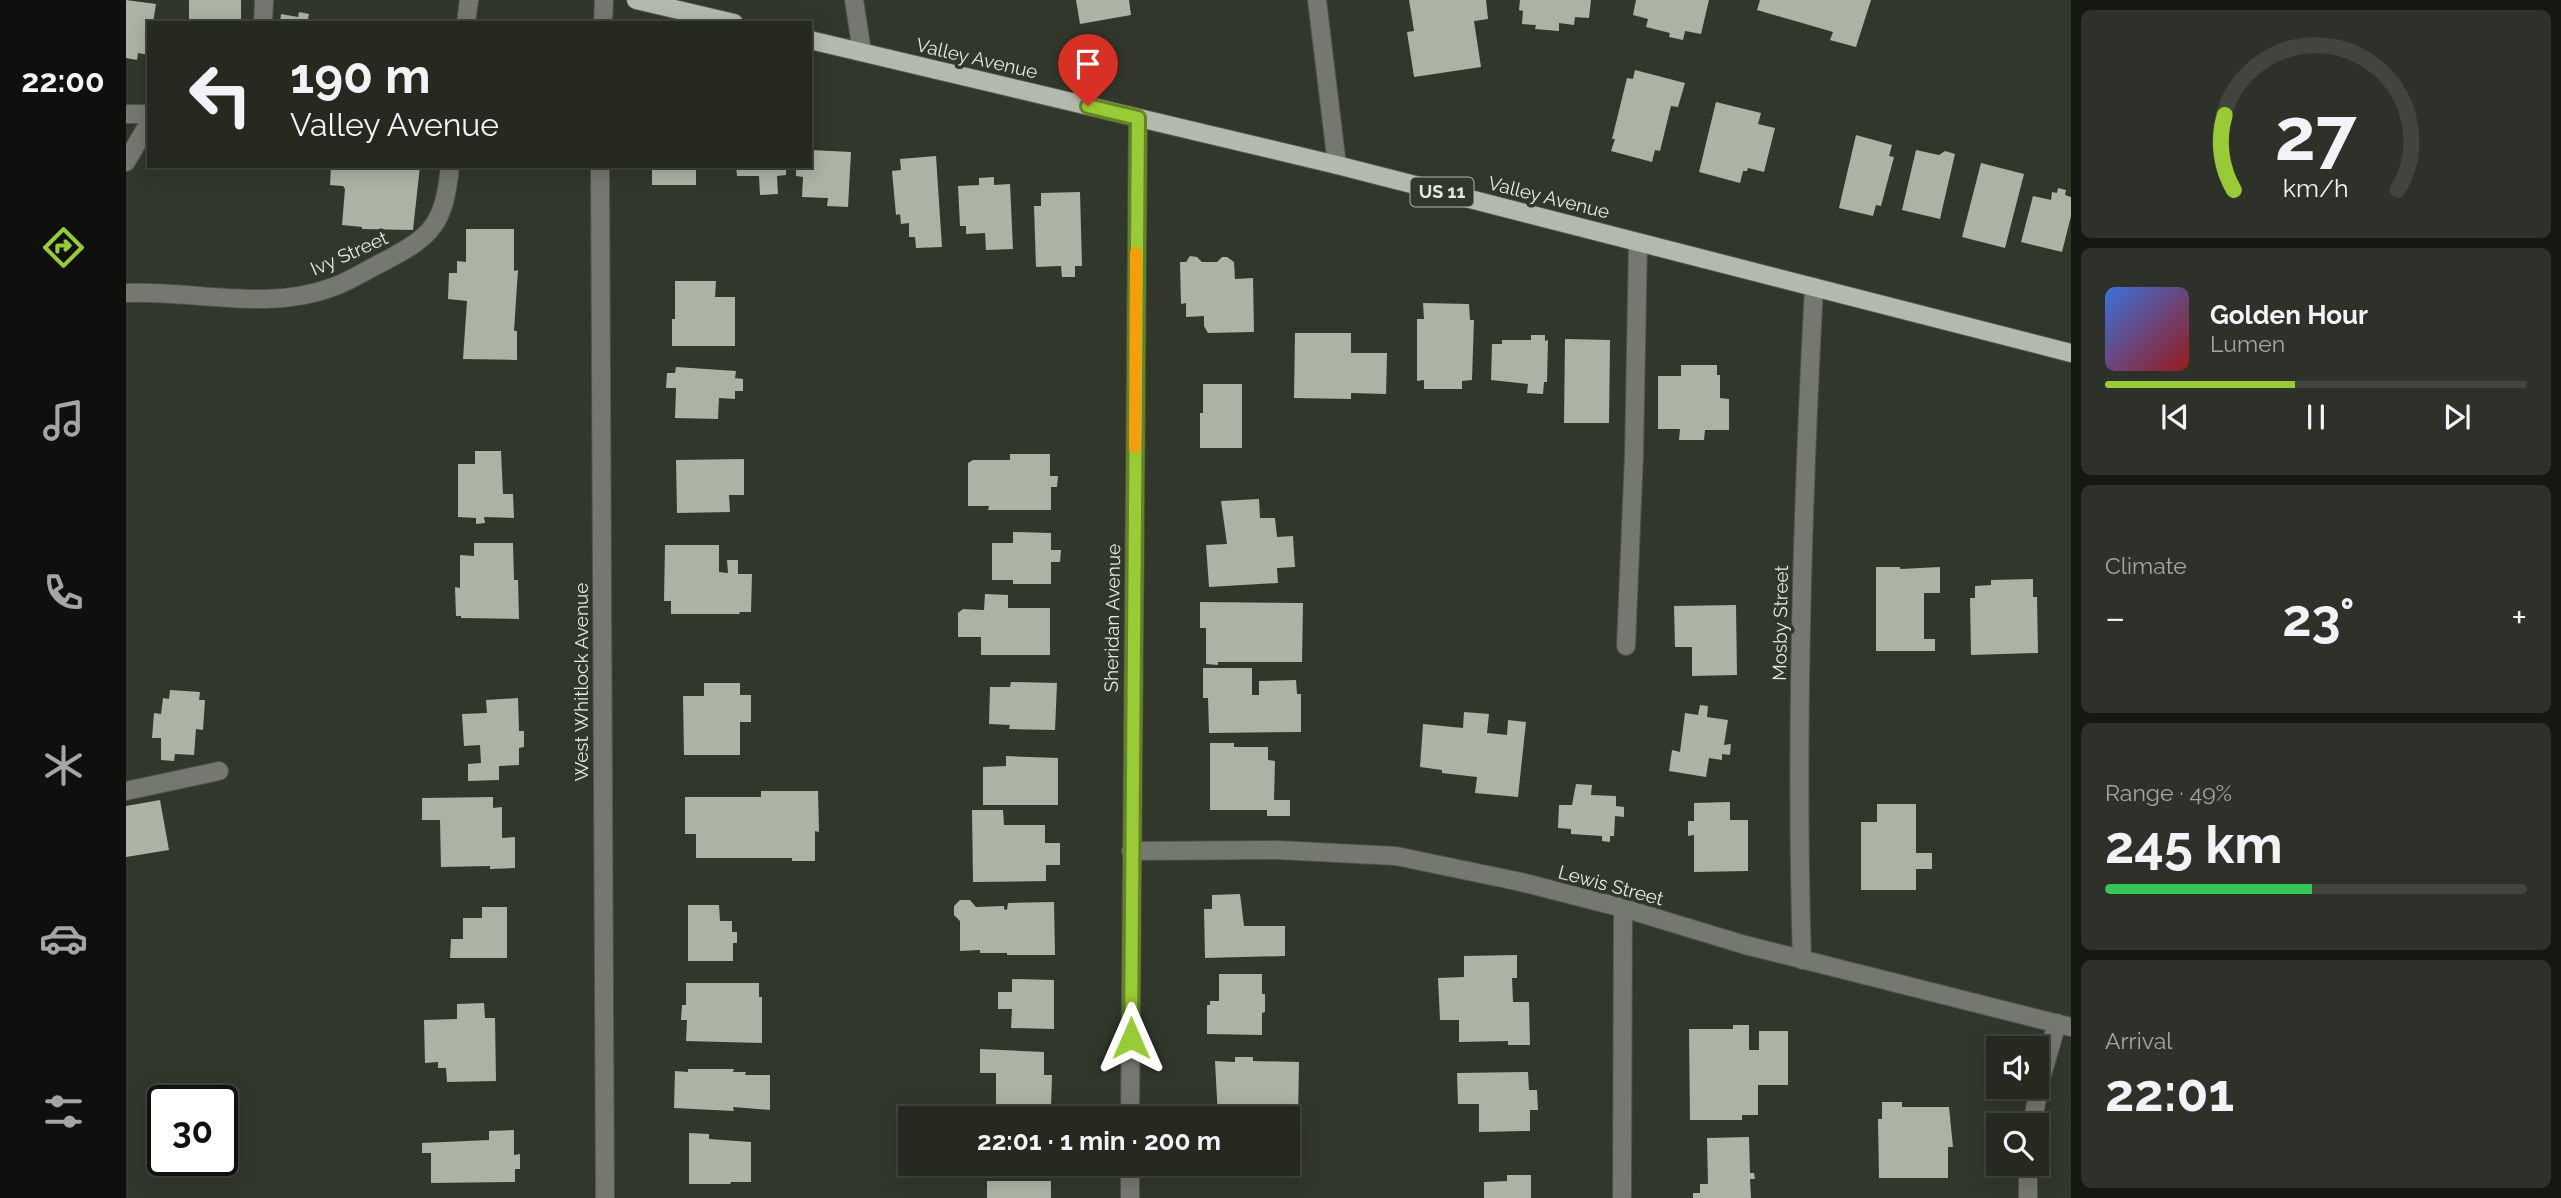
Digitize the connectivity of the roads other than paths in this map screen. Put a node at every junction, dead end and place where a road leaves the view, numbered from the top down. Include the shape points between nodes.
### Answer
1 (264, 0) edge
2 (469, 0) edge
3 (604, 0) edge
4 (636, 0) edge
5 (854, 0) edge
6 (1317, 0) edge
7 (263, 21) edge
8 (466, 21) edge
9 (603, 21) edge
10 (725, 21) edge
11 (812, 40) edge
12 (862, 52) junction
13 (126, 114) edge
14 (147, 114) edge
15 (1138, 118) junction
16 (147, 126) edge
17 (126, 162) edge
18 (1337, 165) junction
19 (450, 168) edge
20 (600, 168) edge
21 (1638, 242) junction
22 (1814, 287) junction
23 (126, 293) edge
24 (2071, 353) edge
25 (1626, 646) dead end
26 (219, 771) dead end
27 (126, 791) edge
28 (1131, 851) junction
29 (1623, 908) junction
30 (1802, 960) junction
31 (2064, 1025) edge
32 (1130, 1106) edge
33 (2034, 1113) edge
34 (1130, 1176) edge
35 (2028, 1176) edge
36 (605, 1198) edge
37 (1130, 1198) edge
38 (1622, 1198) edge
39 (2028, 1198) edge

1 - 7 street
2 - 8 street
3 - 9 street
4 - 10 main road
5 - 12 street
6 - 18 street
11 - 12 main road, Valley Avenue / US 11
12 - 15 main road, Valley Avenue / US 11
13 - 14 street
15 - 18 main road, Valley Avenue / US 11
15 - 28 street, Sheridan Avenue
16 - 17 street
18 - 21 main road, Valley Avenue / US 11
19 - 23 street, Ivy Street via 447,199 422,240 334,287 256,300
20 - 36 street, West Whitlock Avenue
21 - 22 main road, Valley Avenue / US 11
21 - 25 street
22 - 24 main road, Valley Avenue / US 11
22 - 30 street, Mosby Street via 1800,622
26 - 27 street
28 - 29 street, Lewis Street via 1278,850 1396,856
28 - 32 street, Sheridan Avenue
29 - 30 street, Lewis Street
29 - 38 street
30 - 31 street, Lewis Street
31 - 33 street via 2040,1082
34 - 37 street
35 - 39 street

